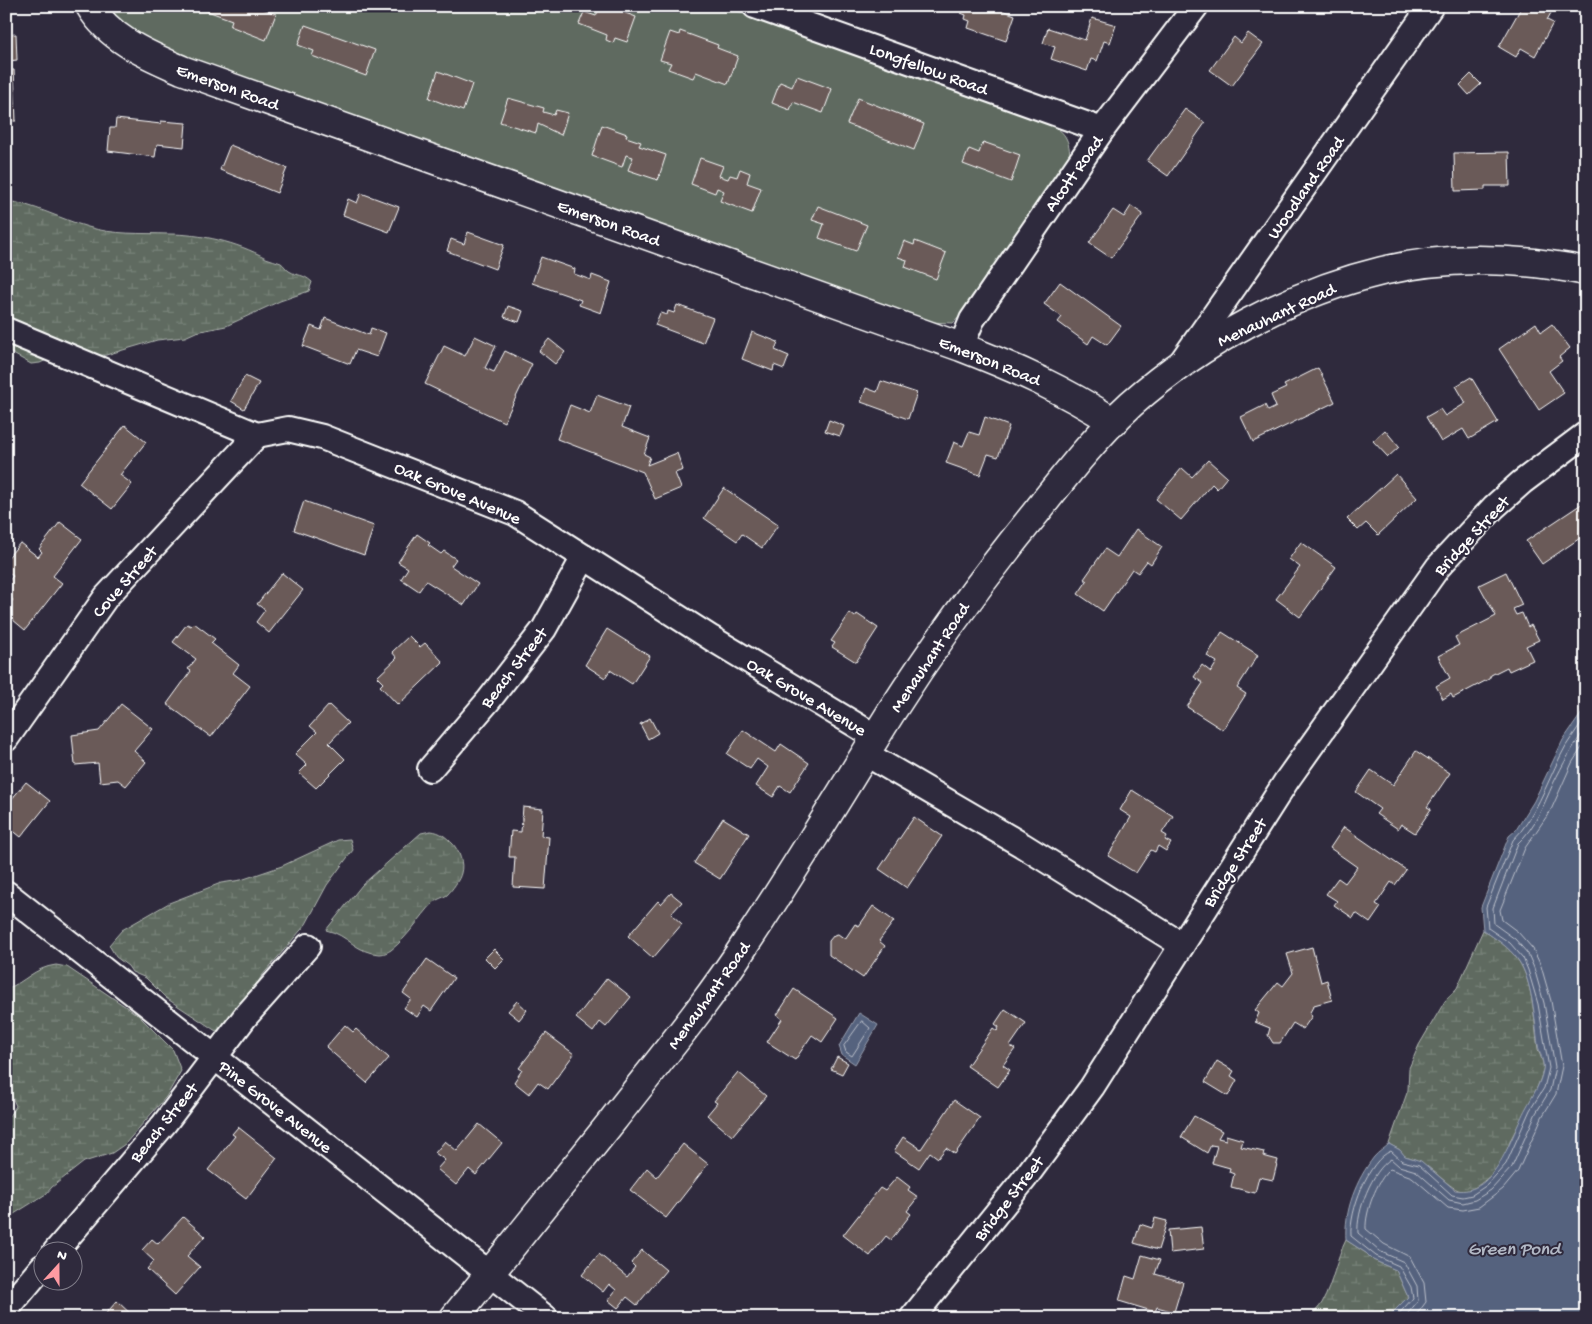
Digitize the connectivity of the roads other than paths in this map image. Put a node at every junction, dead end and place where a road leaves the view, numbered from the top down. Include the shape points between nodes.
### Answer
1 (755, 6) edge
2 (1196, 6) edge
3 (1431, 6) edge
4 (97, 16) edge
5 (1102, 130) junction
6 (1586, 270) edge
7 (6, 330) edge
8 (961, 347) junction
9 (1178, 367) junction
10 (1114, 422) junction
11 (1586, 434) edge
12 (257, 435) junction
13 (584, 557) junction
14 (6, 739) edge
15 (871, 746) junction
16 (430, 769) dead end
17 (6, 893) edge
18 (1182, 945) junction
19 (308, 946) dead end
20 (214, 1058) junction
21 (64, 1242) edge
22 (491, 1272) junction
23 (32, 1279) edge
24 (6, 1310) edge
25 (454, 1318) edge
26 (546, 1318) edge
27 (912, 1318) edge

1 - 5 street, Longfellow Road
2 - 5 street, Alcott Road
3 - 9 street, Woodland Road
4 - 8 main road, Emerson Road via 120,39 182,70
5 - 8 street, Alcott Road via 972,320
6 - 9 main road, Menauhant Road via 1514,260 1384,270 1306,296 1252,321
7 - 12 street
8 - 10 main road, Emerson Road via 1068,393
9 - 10 main road, Menauhant Road
10 - 15 main road, Menauhant Road via 1073,466 964,604
11 - 18 street, Bridge Street via 1494,507 1438,567 1287,780
12 - 13 street, Oak Grove Avenue via 288,429 322,437 515,513
12 - 14 street, Cove Street via 106,597
13 - 15 street, Oak Grove Avenue
13 - 16 street, Beach Street via 544,629
15 - 18 street, Oak Grove Avenue via 1022,846
15 - 22 main road, Menauhant Road via 743,948 666,1053
17 - 20 street, Pine Grove Avenue
18 - 27 street, Bridge Street via 1092,1087 1026,1178
19 - 20 street, Beach Street via 245,1017
20 - 21 street, Beach Street via 164,1124
20 - 22 street, Pine Grove Avenue
22 - 25 main road, Menauhant Road
22 - 26 street, Pine Grove Avenue
23 - 24 street

